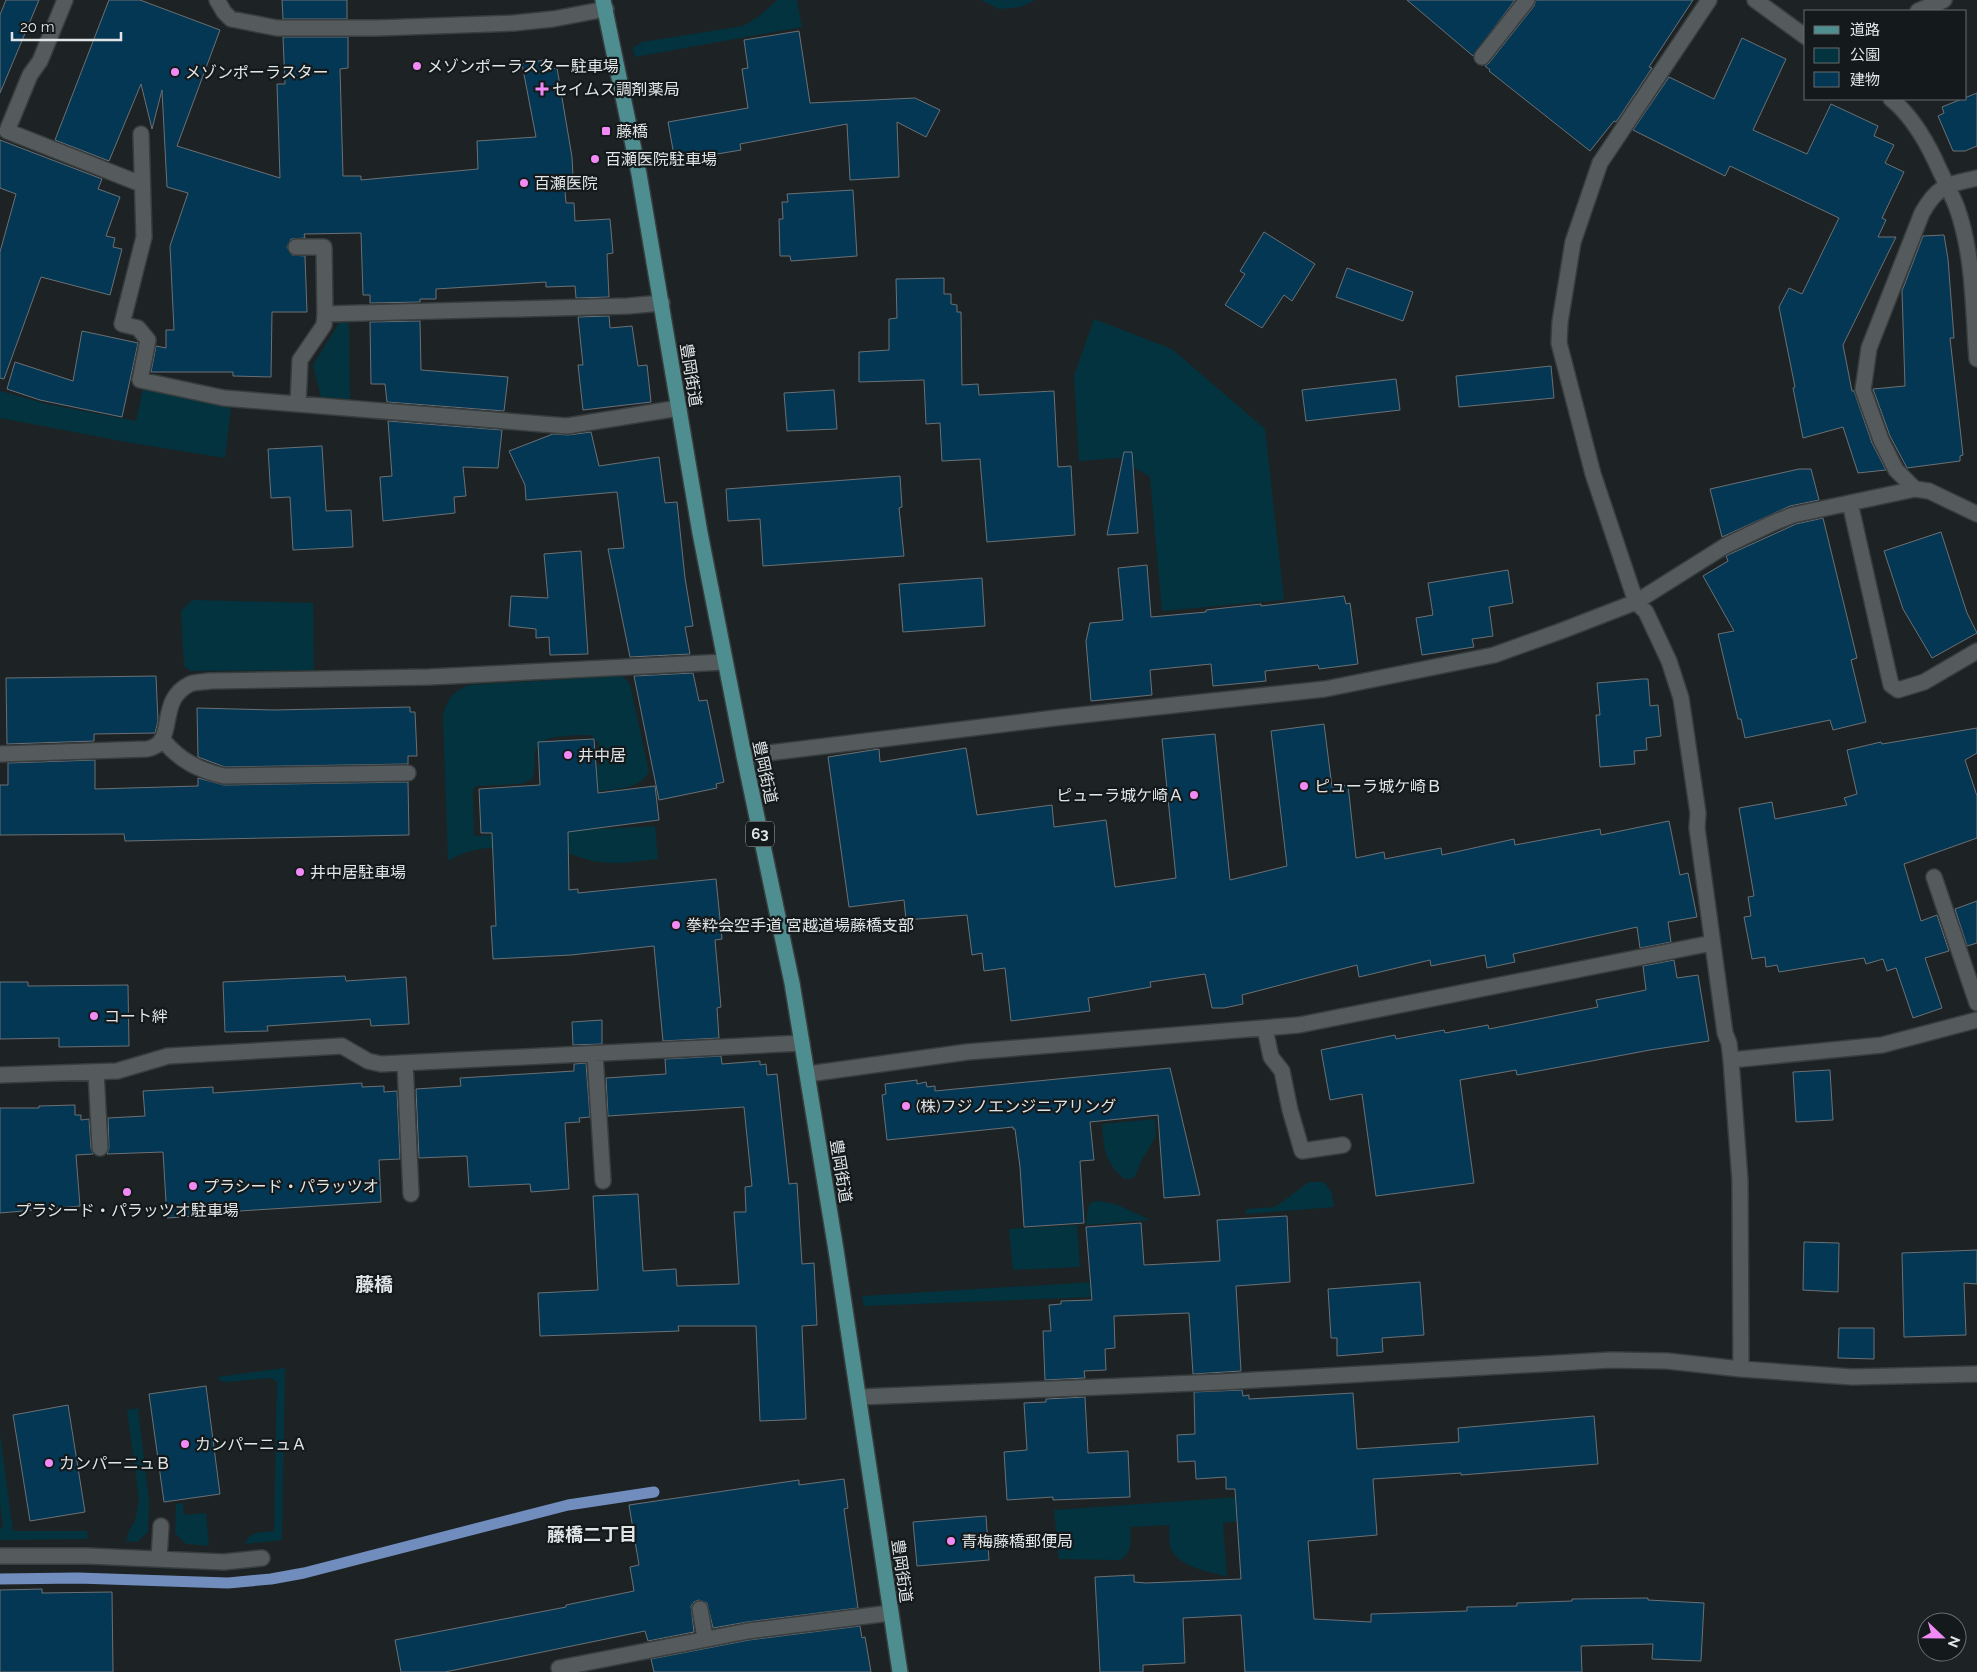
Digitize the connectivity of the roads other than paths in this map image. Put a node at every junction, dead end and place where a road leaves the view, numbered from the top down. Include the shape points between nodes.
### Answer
1 (64, 0) edge
2 (217, 0) edge
3 (1527, 0) edge
4 (1709, 0) edge
5 (1755, 0) edge
6 (1944, 0) edge
7 (604, 5) edge
8 (1920, 10) edge
9 (1804, 35) edge
10 (1482, 57) dead end
11 (1892, 100) edge
12 (141, 134) dead end
13 (1977, 178) edge
14 (141, 184) junction
15 (1947, 185) junction
16 (296, 247) dead end
17 (662, 303) junction
18 (325, 314) junction
19 (1977, 359) edge
20 (298, 404) junction
21 (679, 408) junction
22 (1916, 489) junction
23 (1850, 503) junction
24 (1977, 514) edge
25 (1636, 602) junction
26 (1977, 651) edge
27 (725, 662) junction
28 (163, 740) junction
29 (0, 754) edge
30 (744, 756) junction
31 (408, 773) dead end
32 (1934, 877) dead end
33 (1712, 943) junction
34 (1977, 1003) edge
35 (1977, 1020) edge
36 (1265, 1029) junction
37 (802, 1043) junction
38 (595, 1054) junction
39 (1731, 1060) junction
40 (405, 1063) junction
41 (96, 1072) junction
42 (808, 1074) junction
43 (0, 1075) edge
44 (1343, 1145) dead end
45 (100, 1148) dead end
46 (603, 1181) dead end
47 (411, 1194) dead end
48 (1740, 1369) junction
49 (1977, 1374) edge
50 (859, 1397) junction
51 (161, 1526) dead end
52 (0, 1556) edge
53 (262, 1558) dead end
54 (159, 1559) junction
55 (700, 1609) dead end
56 (890, 1613) junction
57 (706, 1638) junction
58 (559, 1668) dead end
59 (900, 1672) edge

1 - 14 street via 7,131
2 - 7 street via 231,19 277,28 514,23 553,19
3 - 10 street
4 - 25 street via 1600,162 1573,242 1560,322 1562,358 1593,474
5 - 9 street
6 - 8 street
7 - 17 main road, 豊岡街道 / 63
11 - 15 street via 1914,124
12 - 14 street
13 - 15 street
14 - 20 street via 144,237 114,322 138,328 148,340 140,380 224,398
15 - 19 street via 1964,234
15 - 22 street via 1931,196 1922,213 1870,348 1863,390 1896,470
16 - 18 street via 324,247
17 - 18 street
17 - 21 main road, 豊岡街道 / 63
18 - 20 street via 324,326 300,360
20 - 21 street via 567,426
21 - 27 main road, 豊岡街道 / 63
22 - 23 street
22 - 24 street via 1929,491
23 - 25 street via 1793,516 1738,539
23 - 26 street via 1891,685 1898,690 1924,682
25 - 30 street via 1494,654 1325,690 1063,717
25 - 33 street via 1646,612 1669,661 1681,698
27 - 28 street via 429,677 210,681 191,684 177,693 169,709
27 - 30 main road, 豊岡街道 / 63
28 - 29 street via 156,747 147,749
28 - 31 street via 174,754 224,776
30 - 37 main road, 豊岡街道 / 63
32 - 34 street
33 - 36 street
33 - 39 street
35 - 39 street via 1882,1045
36 - 42 street via 967,1052
36 - 44 street via 1271,1057 1282,1071 1302,1151
37 - 38 street
37 - 42 main road, 豊岡街道 / 63
38 - 40 street
38 - 46 street
39 - 48 street via 1740,1181
40 - 41 street via 368,1061 342,1046 168,1056 117,1071
40 - 47 street
41 - 43 street
41 - 45 street
42 - 50 main road, 豊岡街道 / 63
48 - 49 street via 1852,1377
48 - 50 street via 1667,1361 1611,1360 1220,1382
50 - 56 main road, 豊岡街道 / 63
51 - 54 street
52 - 54 street
53 - 54 street via 224,1562
55 - 57 street
56 - 57 street
56 - 59 main road, 豊岡街道 / 63
57 - 58 street

